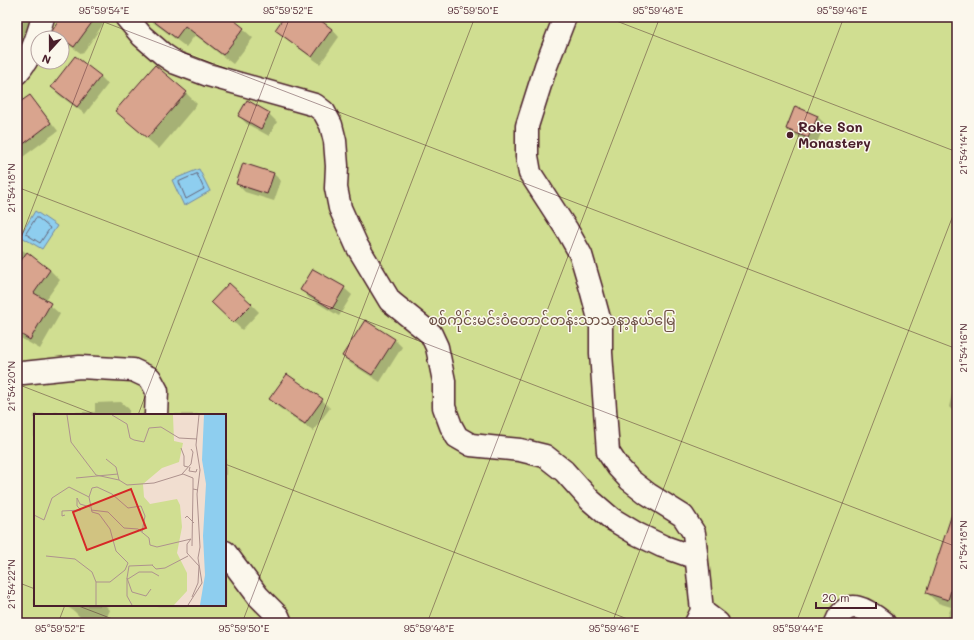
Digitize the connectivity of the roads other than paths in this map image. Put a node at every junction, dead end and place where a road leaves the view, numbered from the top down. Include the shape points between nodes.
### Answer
1 (43, 17) edge
2 (126, 17) edge
3 (565, 17) edge
4 (17, 73) edge
5 (17, 372) edge
6 (156, 414) edge
7 (226, 553) edge
8 (696, 558) junction
9 (705, 619) edge
10 (282, 623) edge
11 (836, 623) edge
12 (884, 623) edge

1 - 4 street via 32,50
2 - 8 street via 142,36 176,63 208,75 315,105 324,112 335,141 336,188 340,208 357,246 390,301 431,334 437,347 444,381 444,407 450,426 457,437 471,445 520,450 545,456 564,471 590,500 612,519 662,546
3 - 8 street via 527,126 530,173 581,255 592,289 601,326 608,452 630,480 683,516 694,533
5 - 6 street via 80,367 133,370 150,378 158,392
7 - 10 street
8 - 9 street
11 - 12 street via 845,610 851,607 867,611

